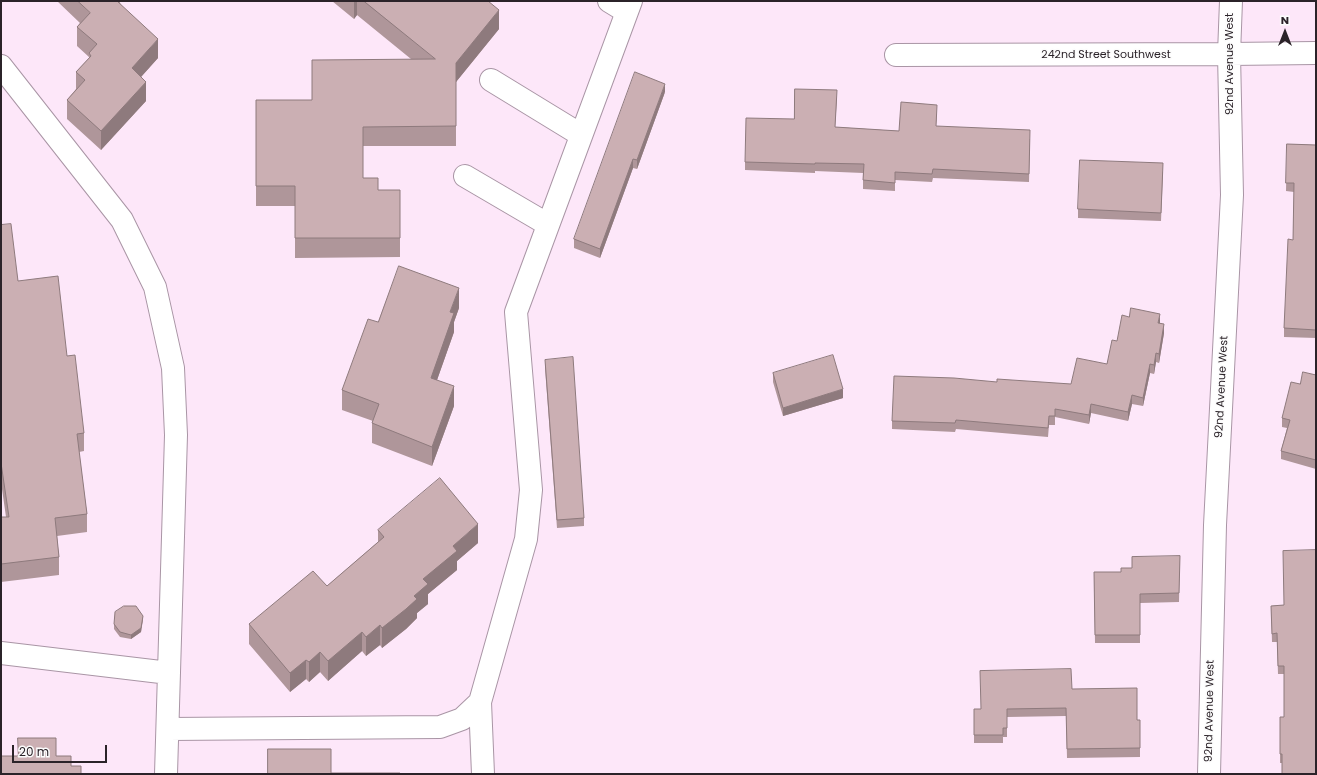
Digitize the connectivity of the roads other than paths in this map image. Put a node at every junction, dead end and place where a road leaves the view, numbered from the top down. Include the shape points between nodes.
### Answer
1 (1231, 1) edge
2 (622, 5) edge
3 (1316, 53) edge
4 (1228, 54) junction
5 (896, 55) dead end
6 (1, 66) edge
7 (491, 80) dead end
8 (581, 135) junction
9 (466, 176) dead end
10 (548, 224) junction
11 (1, 653) edge
12 (169, 673) junction
13 (480, 702) junction
14 (168, 729) junction
15 (166, 774) edge
16 (483, 774) edge
17 (1209, 774) edge

1 - 4 street, 92nd Avenue West
2 - 8 street
3 - 4 street, 242nd Street Southwest
4 - 5 street, 242nd Street Southwest
4 - 17 street, 92nd Avenue West via 1232,195 1215,525
6 - 12 street via 122,220 155,287 173,368 176,435
7 - 8 street
8 - 10 street
9 - 10 street
10 - 13 street via 516,312 531,490 526,539
11 - 12 street
12 - 14 street
13 - 14 street via 462,719 440,727
13 - 16 street
14 - 15 street

